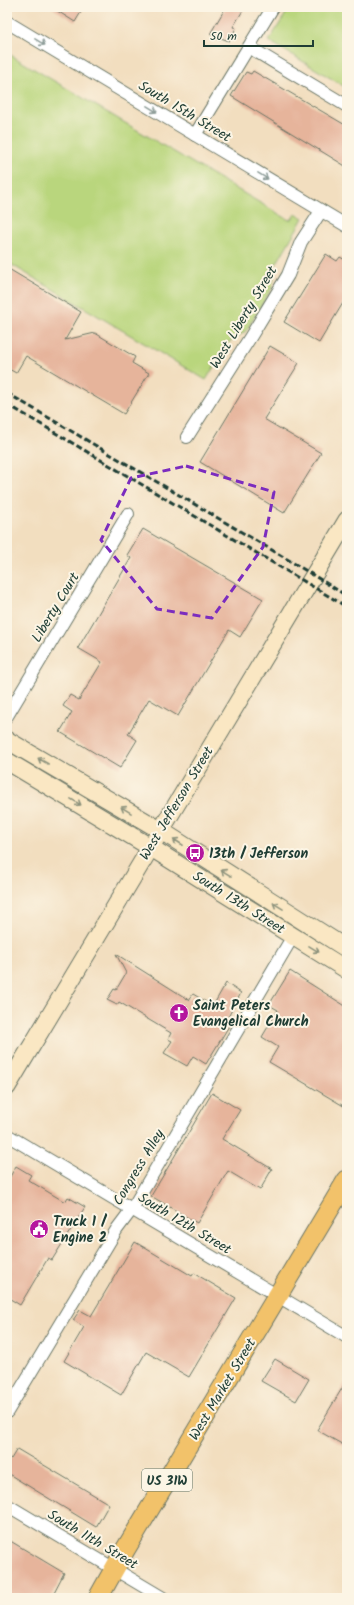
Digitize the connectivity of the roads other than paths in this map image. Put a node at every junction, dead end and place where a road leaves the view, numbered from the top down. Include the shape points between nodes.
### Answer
1 (273, 7) edge
2 (7, 22) edge
3 (249, 47) junction
4 (347, 106) edge
5 (196, 135) junction
6 (321, 211) junction
7 (347, 226) edge
8 (187, 437) dead end
9 (128, 514) dead end
10 (347, 520) edge
11 (7, 716) edge
12 (7, 740) edge
13 (7, 761) edge
14 (160, 830) junction
15 (150, 847) junction
16 (293, 936) junction
17 (347, 949) edge
18 (347, 970) edge
19 (7, 1086) edge
20 (7, 1135) edge
21 (347, 1180) edge
22 (132, 1209) junction
23 (278, 1296) junction
24 (347, 1338) edge
25 (7, 1412) edge
26 (7, 1505) edge
27 (114, 1569) junction
28 (98, 1598) edge
29 (163, 1598) edge

1 - 3 street
2 -> 5 street, South 15th Street
3 - 4 street
3 - 5 street
5 -> 6 street, South 15th Street
6 - 7 street, South 15th Street
6 - 8 street, West Liberty Street via 301,242 284,282
9 - 11 street, Liberty Court
10 - 14 street, West Jefferson Street
14 -> 12 street, South 13th Street
13 -> 15 street, South 13th Street
14 - 15 street, West Jefferson Street
17 -> 14 street, South 13th Street
15 - 16 street, South 13th Street
15 - 19 street, West Jefferson Street
16 -> 18 street, South 13th Street
16 - 22 street, Congress Alley
20 - 22 street, South 12th Street
21 - 23 main road, West Market Street / US 31W
22 - 23 street, South 12th Street
22 - 25 street, Congress Alley via 117,1229
23 - 24 street, South 12th Street
23 - 27 main road, West Market Street / US 31W
26 - 27 street, South 11th Street
27 - 28 main road, West Market Street / US 31W
27 - 29 street, South 11th Street

